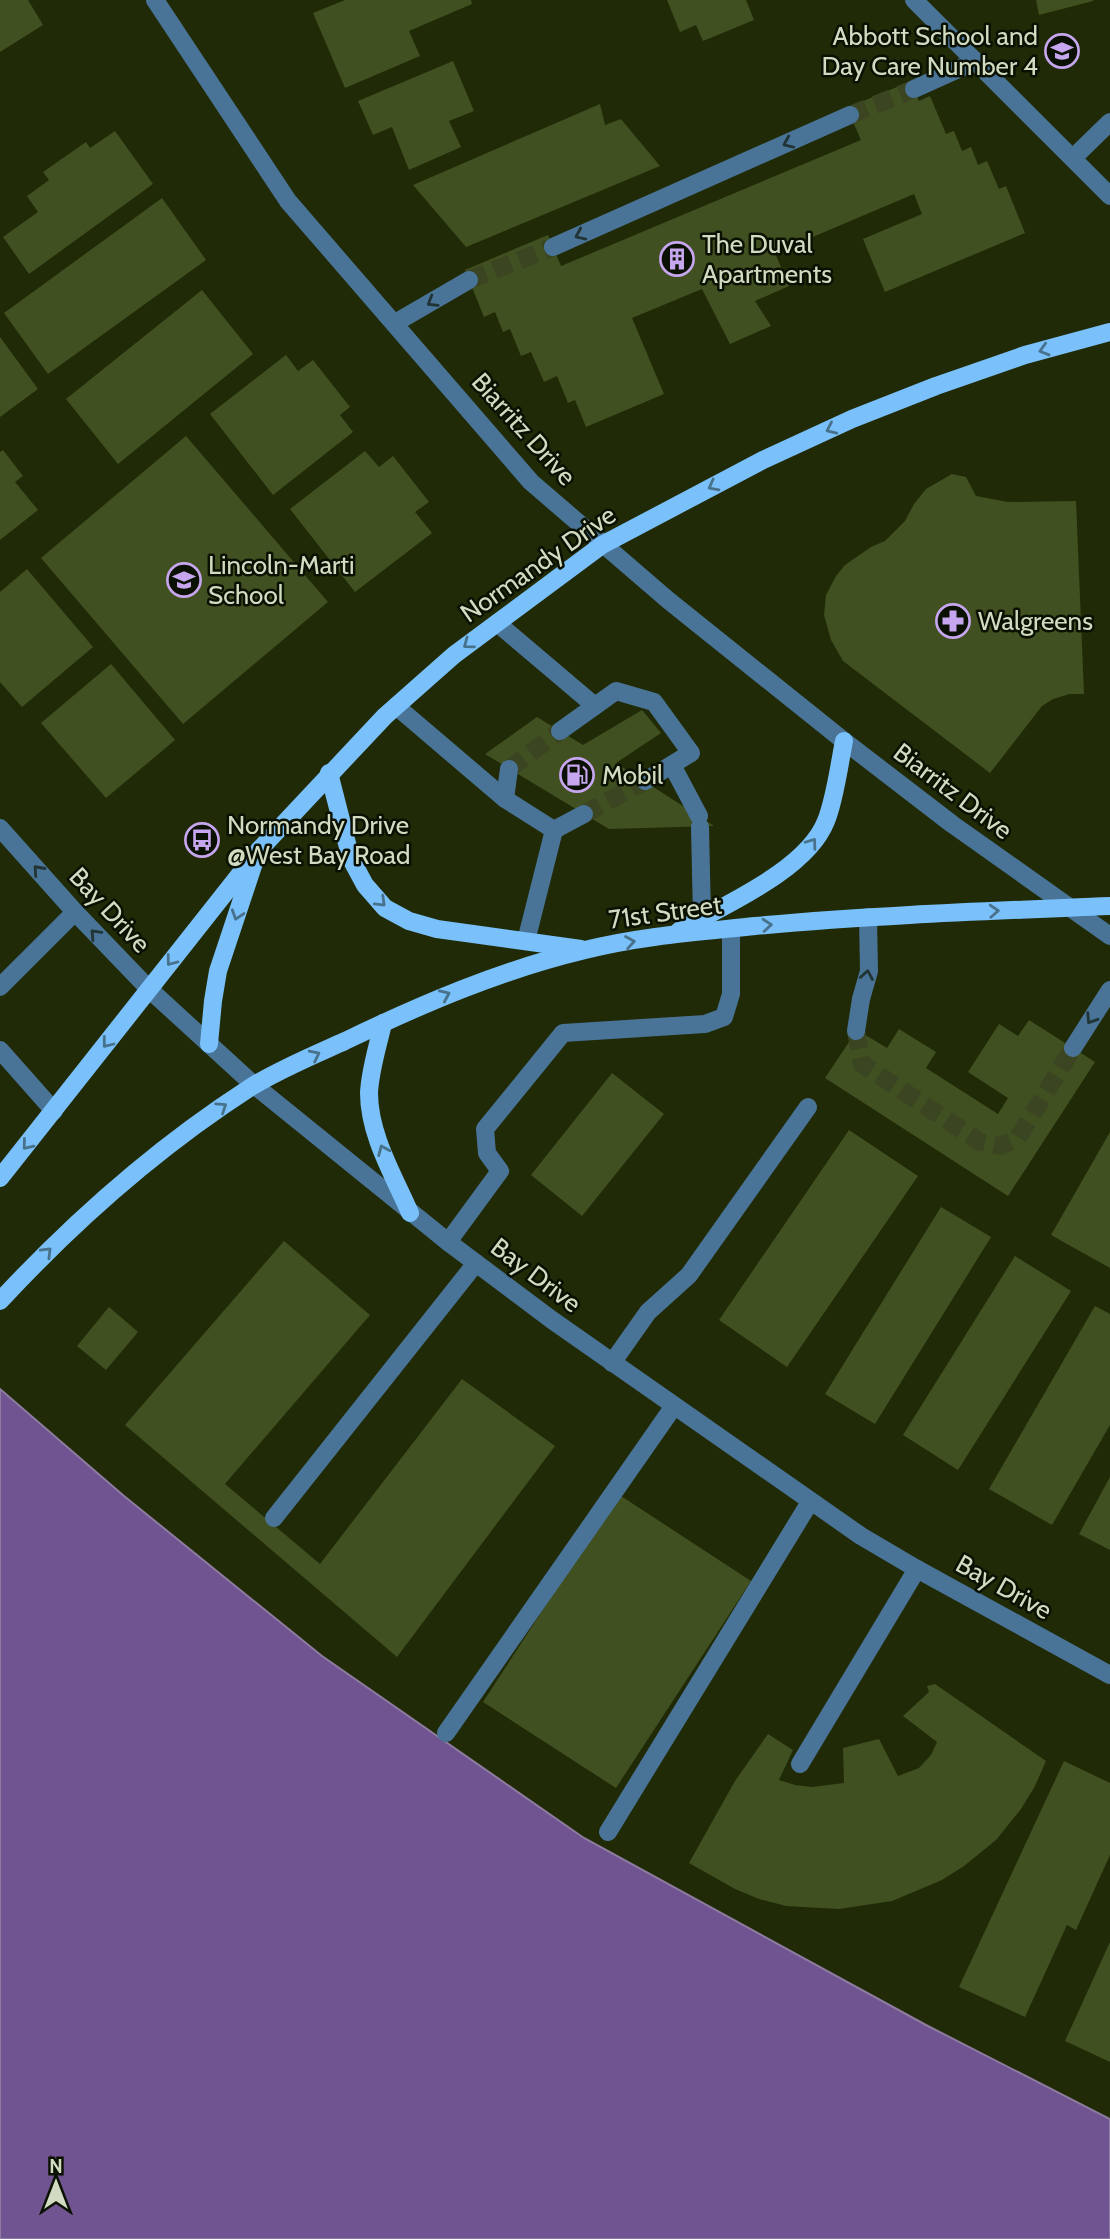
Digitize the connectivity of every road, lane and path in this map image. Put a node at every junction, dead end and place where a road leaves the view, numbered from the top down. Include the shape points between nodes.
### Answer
1 (155, 0) edge
2 (914, 0) edge
3 (976, 61) junction
4 (914, 89) tunnel mouth
5 (850, 116) tunnel mouth
6 (1110, 122) edge
7 (1073, 158) junction
8 (1110, 196) edge
9 (553, 247) tunnel mouth
10 (469, 280) tunnel mouth
11 (395, 323) junction
12 (1110, 332) edge
13 (602, 545) junction
14 (497, 623) junction
15 (396, 706) junction
16 (595, 706) junction
17 (560, 731) tunnel mouth
18 (844, 741) junction
19 (672, 765) junction
20 (509, 769) dead end
21 (329, 773) junction
22 (645, 781) tunnel mouth
23 (505, 799) junction
24 (584, 814) tunnel mouth
25 (0, 828) edge
26 (554, 830) junction
27 (258, 850) junction
28 (1110, 906) edge
29 (1070, 908) junction
30 (75, 912) junction
31 (702, 917) junction
32 (868, 917) junction
33 (731, 929) junction
34 (674, 933) junction
35 (1110, 936) edge
36 (526, 941) junction
37 (586, 950) junction
38 (0, 987) edge
39 (150, 990) junction
40 (1110, 990) edge
41 (383, 1023) junction
42 (856, 1031) tunnel mouth
43 (209, 1044) junction
44 (1073, 1048) tunnel mouth
45 (0, 1050) edge
46 (254, 1086) junction
47 (808, 1107) dead end
48 (54, 1111) junction
49 (0, 1178) edge
50 (410, 1213) junction
51 (447, 1242) junction
52 (476, 1263) junction
53 (0, 1301) edge
54 (612, 1363) junction
55 (674, 1406) junction
56 (810, 1502) junction
57 (274, 1518) dead end
58 (917, 1569) junction
59 (1110, 1675) edge
60 (446, 1733) dead end
61 (800, 1764) dead end
62 (608, 1832) dead end

1 - 11 street, Biarritz Drive via 288,201
2 - 3 street
3 - 4 street
3 - 7 street
5 -> 9 street
6 - 7 street
7 - 8 street
10 -> 11 street
11 - 13 street, Biarritz Drive via 531,482
12 -> 13 main road, Normandy Drive via 1026,355 852,419
13 - 14 main road, Normandy Drive
13 - 18 street, Biarritz Drive
14 -> 15 main road, Normandy Drive
14 - 16 street
15 - 21 main road, Normandy Drive
15 - 23 street
16 - 17 street
16 - 19 street via 616,691 654,702 691,753
18 - 29 street, Biarritz Drive
31 -> 18 main road via 804,855 826,821
19 - 22 street
19 - 31 street via 699,821
20 - 23 street
21 - 27 main road, Normandy Drive
21 -> 36 main road via 351,859 384,908 437,929
23 - 26 street
24 - 26 street
30 -> 25 street, Bay Drive
26 - 36 street
27 -> 39 main road, Normandy Drive
27 -> 43 main road via 218,971
28 - 29 main road, 71st Street
32 -> 29 main road, 71st Street
29 - 35 street, Biarritz Drive
30 - 38 street
39 -> 30 street, Bay Drive
31 - 34 main road
33 -> 32 main road, 71st Street
42 -> 32 street via 869,971
33 - 34 main road, 71st Street
33 - 51 street via 732,994 724,1017 705,1024 563,1033 485,1129 487,1153 500,1171
37 -> 34 main road, 71st Street
36 - 37 main road
41 -> 37 main road, 71st Street via 456,990
39 - 43 street, Bay Drive
39 -> 48 main road, Normandy Drive
40 -> 44 street
46 -> 41 main road, 71st Street
50 -> 41 main road via 370,1111 369,1093
43 - 46 street, Bay Drive
45 - 48 street
46 - 50 street, Bay Drive
53 -> 46 main road, 71st Street via 99,1202 189,1130
47 - 54 street via 689,1275 648,1312
48 -> 49 main road, Normandy Drive
50 - 51 street, Bay Drive
51 - 52 street, Bay Drive
52 - 54 street, Bay Drive
52 - 57 street
54 - 55 street, Bay Drive
55 - 56 street, Bay Drive
55 - 60 street
56 - 58 street, Bay Drive
56 - 62 street
58 - 59 street, Bay Drive
58 - 61 street

